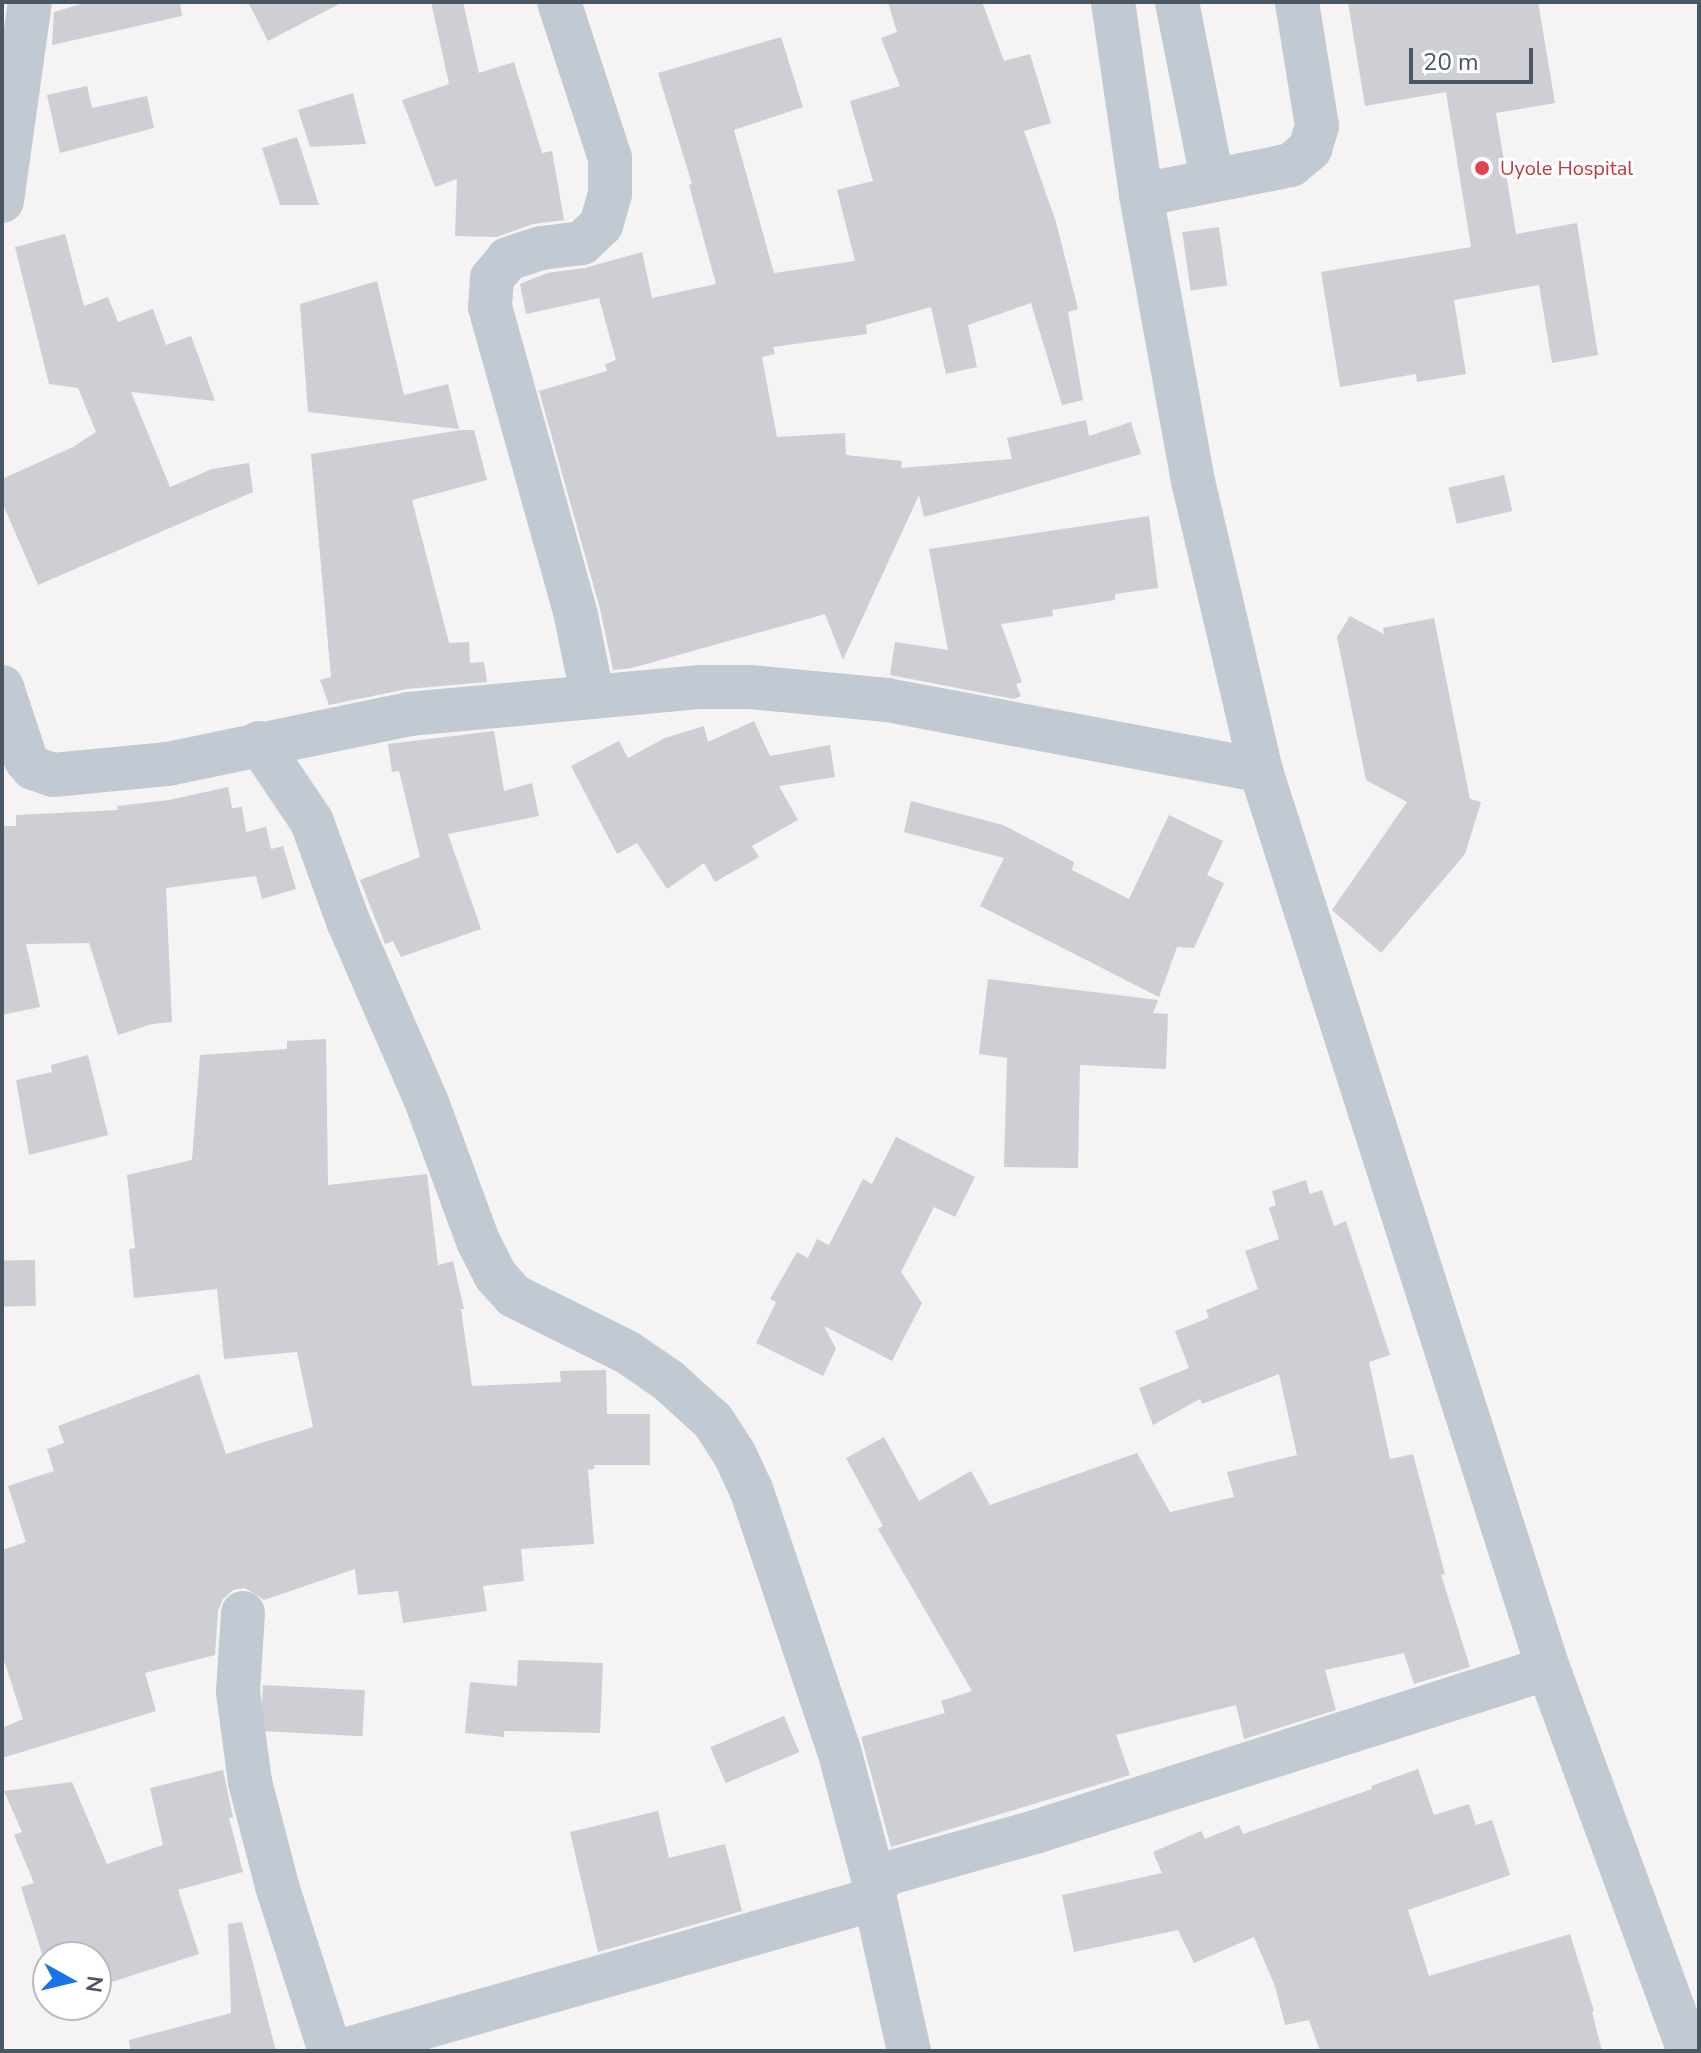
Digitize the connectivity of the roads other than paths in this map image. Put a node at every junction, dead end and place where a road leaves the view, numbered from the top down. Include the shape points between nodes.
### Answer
1 (559, 2) edge
2 (1113, 2) edge
3 (1177, 2) edge
4 (1297, 2) edge
5 (20, 14) edge
6 (1212, 179) junction
7 (1141, 195) junction
8 (2, 201) edge
9 (2, 687) edge
10 (592, 694) junction
11 (259, 743) junction
12 (1261, 771) junction
13 (243, 1613) dead end
14 (1548, 1668) junction
15 (875, 1892) junction
16 (330, 2051) edge
17 (341, 2051) edge
18 (909, 2051) edge
19 (1689, 2051) edge

1 - 10 street via 610,158 610,194 601,225 582,243 508,259 492,278 490,307 576,616
2 - 7 street
3 - 6 street
4 - 6 street via 1317,126 1310,149 1291,165
5 - 8 street
6 - 7 street
7 - 12 street via 1193,481
9 - 11 street via 26,760 53,775 156,766
10 - 11 street via 409,714
10 - 12 street via 750,687 887,700
11 - 15 street via 312,822 495,1275 514,1296 617,1347 669,1381 713,1421 734,1453 751,1489 839,1750
12 - 14 street
13 - 16 street via 238,1692 250,1782
14 - 15 street via 1038,1831 905,1867 889,1873
14 - 19 street
15 - 17 street
15 - 18 street

